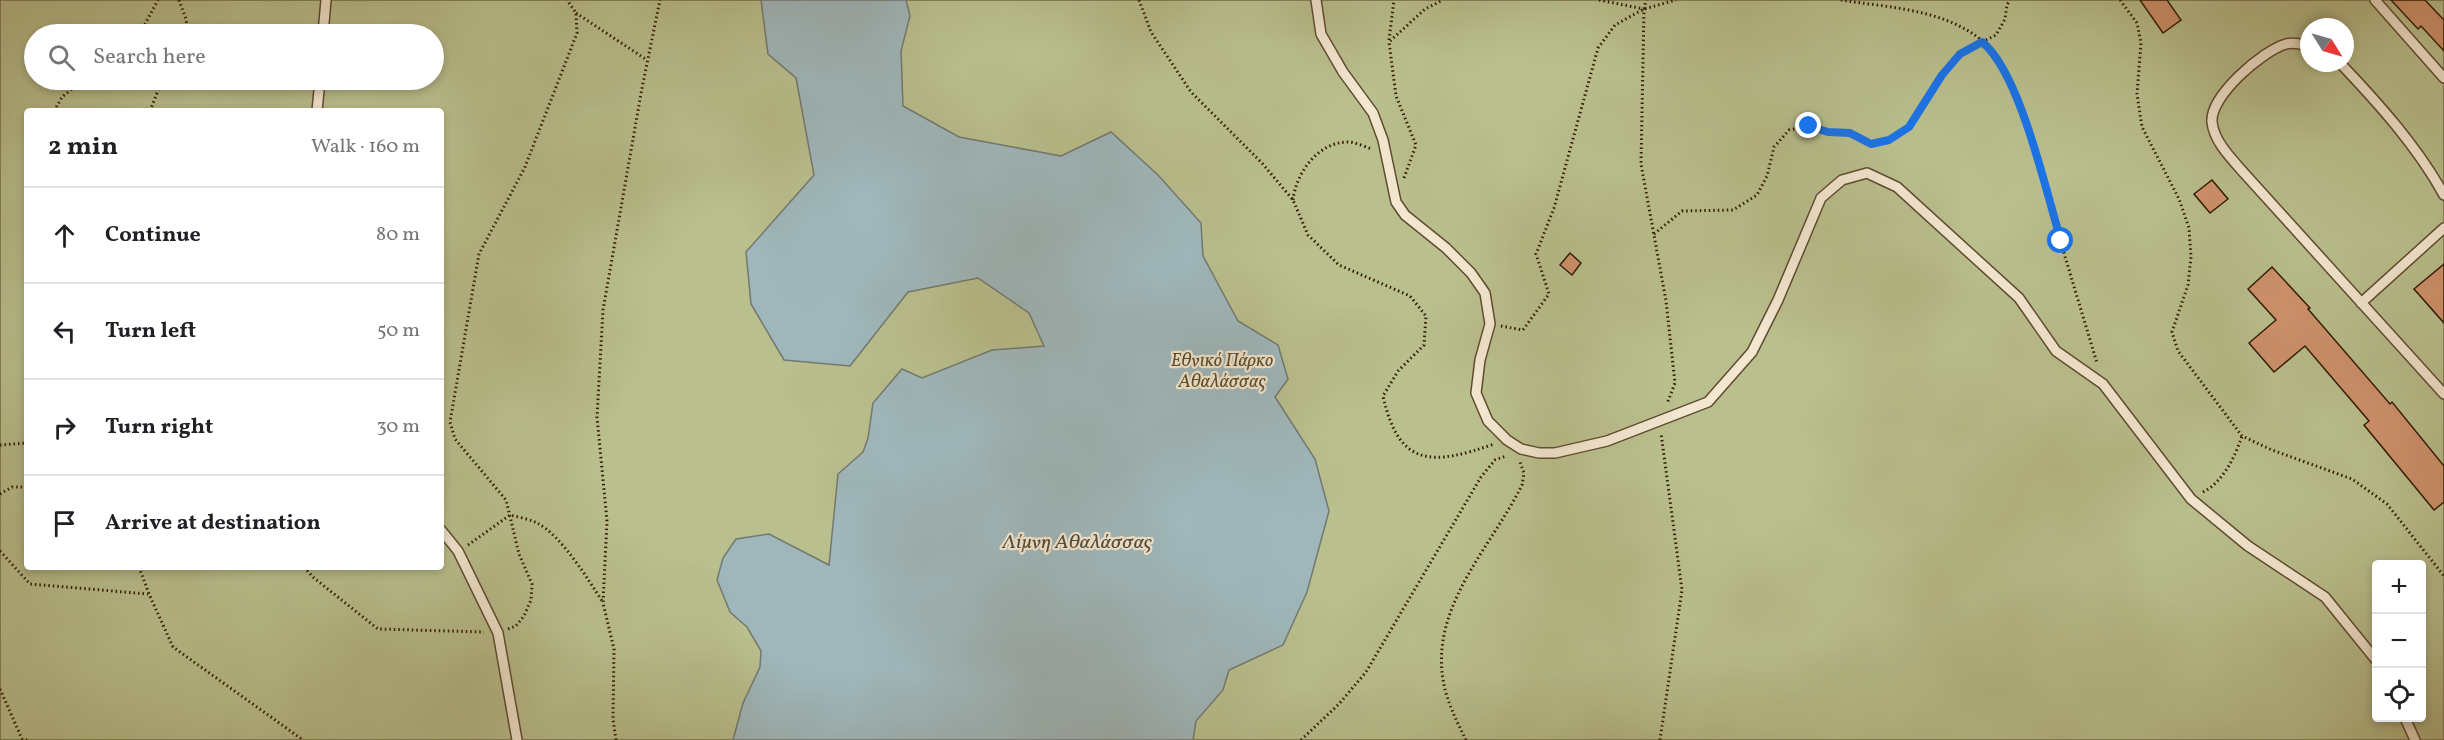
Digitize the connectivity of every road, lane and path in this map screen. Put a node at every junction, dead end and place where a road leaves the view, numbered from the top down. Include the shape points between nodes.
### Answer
1 (158, 0) edge
2 (178, 0) edge
3 (326, 0) edge
4 (567, 0) edge
5 (660, 0) edge
6 (1139, 0) edge
7 (1316, 0) edge
8 (1394, 0) edge
9 (1443, 0) edge
10 (1599, 0) edge
11 (1646, 0) edge
12 (1676, 0) edge
13 (1841, 0) edge
14 (2010, 0) edge
15 (2120, 0) edge
16 (2375, 0) edge
17 (1644, 9) junction
18 (576, 13) junction
19 (145, 24) edge
20 (187, 24) edge
21 (324, 24) edge
22 (1389, 42) junction
23 (1982, 42) junction
24 (2300, 45) edge
25 (647, 60) junction
26 (2348, 72) edge
27 (2444, 78) edge
28 (71, 90) edge
29 (158, 90) edge
30 (319, 90) edge
31 (56, 108) edge
32 (151, 108) edge
33 (317, 108) edge
34 (1385, 154) junction
35 (2444, 195) edge
36 (1293, 200) junction
37 (1396, 202) junction
38 (2444, 228) edge
39 (1653, 234) junction
40 (2361, 303) junction
41 (1490, 324) junction
42 (2103, 384) junction
43 (2444, 394) edge
44 (1659, 422) junction
45 (2242, 436) junction
46 (1507, 440) junction
47 (24, 443) edge
48 (0, 445) edge
49 (24, 488) edge
50 (0, 494) edge
51 (2191, 499) junction
52 (510, 515) junction
53 (444, 534) edge
54 (0, 551) edge
55 (458, 551) junction
56 (140, 570) edge
57 (307, 570) edge
58 (2444, 576) edge
59 (149, 594) junction
60 (603, 603) junction
61 (498, 633) junction
62 (2372, 655) edge
63 (0, 688) edge
64 (2407, 722) edge
65 (27, 740) edge
66 (303, 740) edge
67 (517, 740) edge
68 (616, 740) edge
69 (1301, 740) edge
70 (1466, 740) edge
71 (1660, 740) edge
72 (2415, 740) edge

1 - 19 path
2 - 20 path
3 - 21 lane
4 - 18 path
5 - 25 path
6 - 36 path via 1151,32 1191,92
7 - 34 lane via 1321,34 1373,113
8 - 22 path
9 - 22 path via 1425,9
10 - 17 path
11 - 17 path
12 - 17 path
13 - 23 path via 1923,13 1960,25
14 - 23 path via 2006,19 1996,35
15 - 45 path via 2137,23 2137,94 2142,127 2179,199 2189,228 2191,257 2187,285 2172,332 2178,351
16 - 27 lane
17 - 39 path via 1641,164
17 - 41 path via 1615,25 1598,48 1554,208 1536,254 1550,294 1523,330
18 - 25 path
18 - 52 path via 577,33 552,100 525,167 479,254 450,422 455,439 506,500
22 - 37 path via 1396,96 1416,144
23 - 39 path via 1960,54 1909,127 1889,140 1871,144 1850,133 1809,126 1789,130 1774,147 1767,176 1757,195 1733,210 1682,211
23 - 42 path via 2013,87
24 - 40 lane via 2288,44 2265,54 2223,94 2214,106 2214,135
25 - 60 path via 603,310 597,417 607,521
26 - 35 lane via 2408,141
28 - 31 path
29 - 32 path
30 - 33 lane
34 - 36 path via 1350,142 1331,146 1310,161 1294,187
34 - 37 lane
36 - 46 path via 1308,235 1338,265 1410,296 1426,316 1424,345 1398,371 1383,396 1392,426 1404,444 1420,456 1437,459
37 - 41 lane via 1405,216 1471,273 1485,292
38 - 40 lane
39 - 44 path via 1666,301 1675,383
40 - 43 lane
41 - 46 lane via 1476,393 1488,421
42 - 44 lane via 2056,351 2019,298 1897,187 1867,174 1842,180 1821,198 1752,352 1708,402
42 - 51 lane
44 - 46 lane via 1607,441 1556,453 1527,451
44 - 71 path via 1682,591
45 - 51 path via 2235,457 2210,489
45 - 58 path via 2352,479 2387,504
47 - 48 path
49 - 50 path via 12,487
51 - 62 lane via 2248,546 2325,597
52 - 55 path
52 - 60 path via 538,523 562,544
52 - 61 path via 519,554 532,584 531,600 516,626
53 - 55 lane
54 - 59 path via 30,584
55 - 61 lane
56 - 59 path
57 - 61 path via 378,628
59 - 66 path via 173,647
60 - 68 path via 614,649
61 - 67 lane
63 - 65 path via 22,739
64 - 72 lane
69 - 70 path via 1366,672 1481,477 1495,460 1505,455 1523,465 1524,480 1457,596 1448,616 1443,645 1443,683

